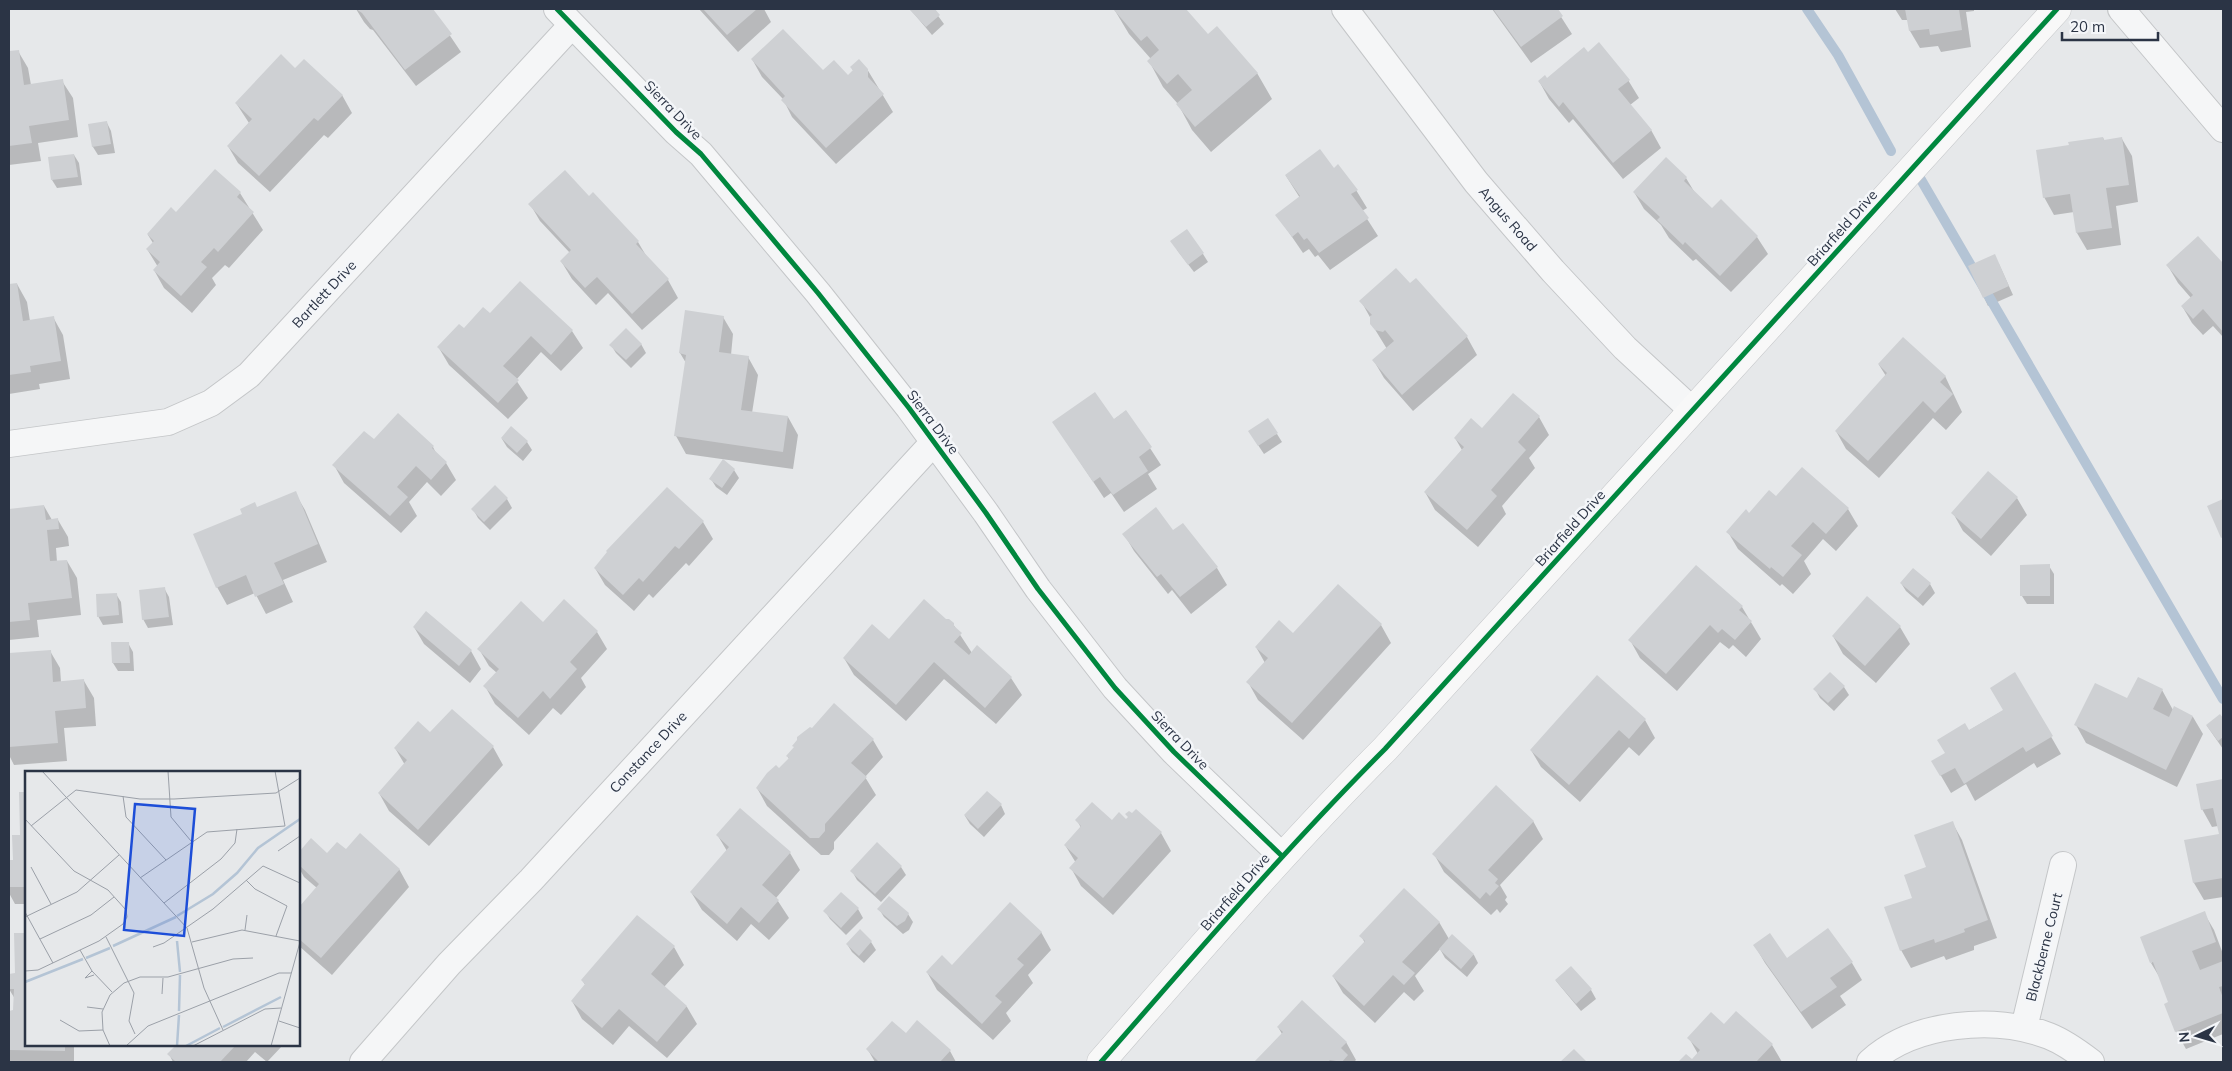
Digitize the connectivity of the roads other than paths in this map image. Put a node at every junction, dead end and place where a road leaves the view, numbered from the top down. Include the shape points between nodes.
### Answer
1 (1346, 9) edge
2 (2057, 9) edge
3 (2121, 9) edge
4 (565, 17) edge
5 (2223, 129) edge
6 (1692, 410) junction
7 (934, 442) junction
8 (9, 444) edge
9 (1282, 856) junction
10 (2063, 865) dead end
11 (2024, 1028) junction
12 (363, 1062) edge
13 (1100, 1062) edge
14 (1870, 1062) edge
15 (2091, 1062) edge

1 - 6 street, Angus Road via 1482,189 1625,348
2 - 6 street, Briarfield Drive
3 - 5 street
4 - 7 street, Sierra Drive via 701,154 818,293
4 - 8 street, Bartlett Drive via 249,375 212,403 168,422
6 - 9 street, Briarfield Drive via 1385,749
7 - 9 street, Sierra Drive via 1038,589 1115,688 1174,752
7 - 12 street, Constance Drive via 449,964
9 - 13 street, Briarfield Drive
10 - 11 street, Blackberne Court
11 - 14 street via 1988,1023 1942,1028 1900,1042
11 - 15 street via 2070,1046

